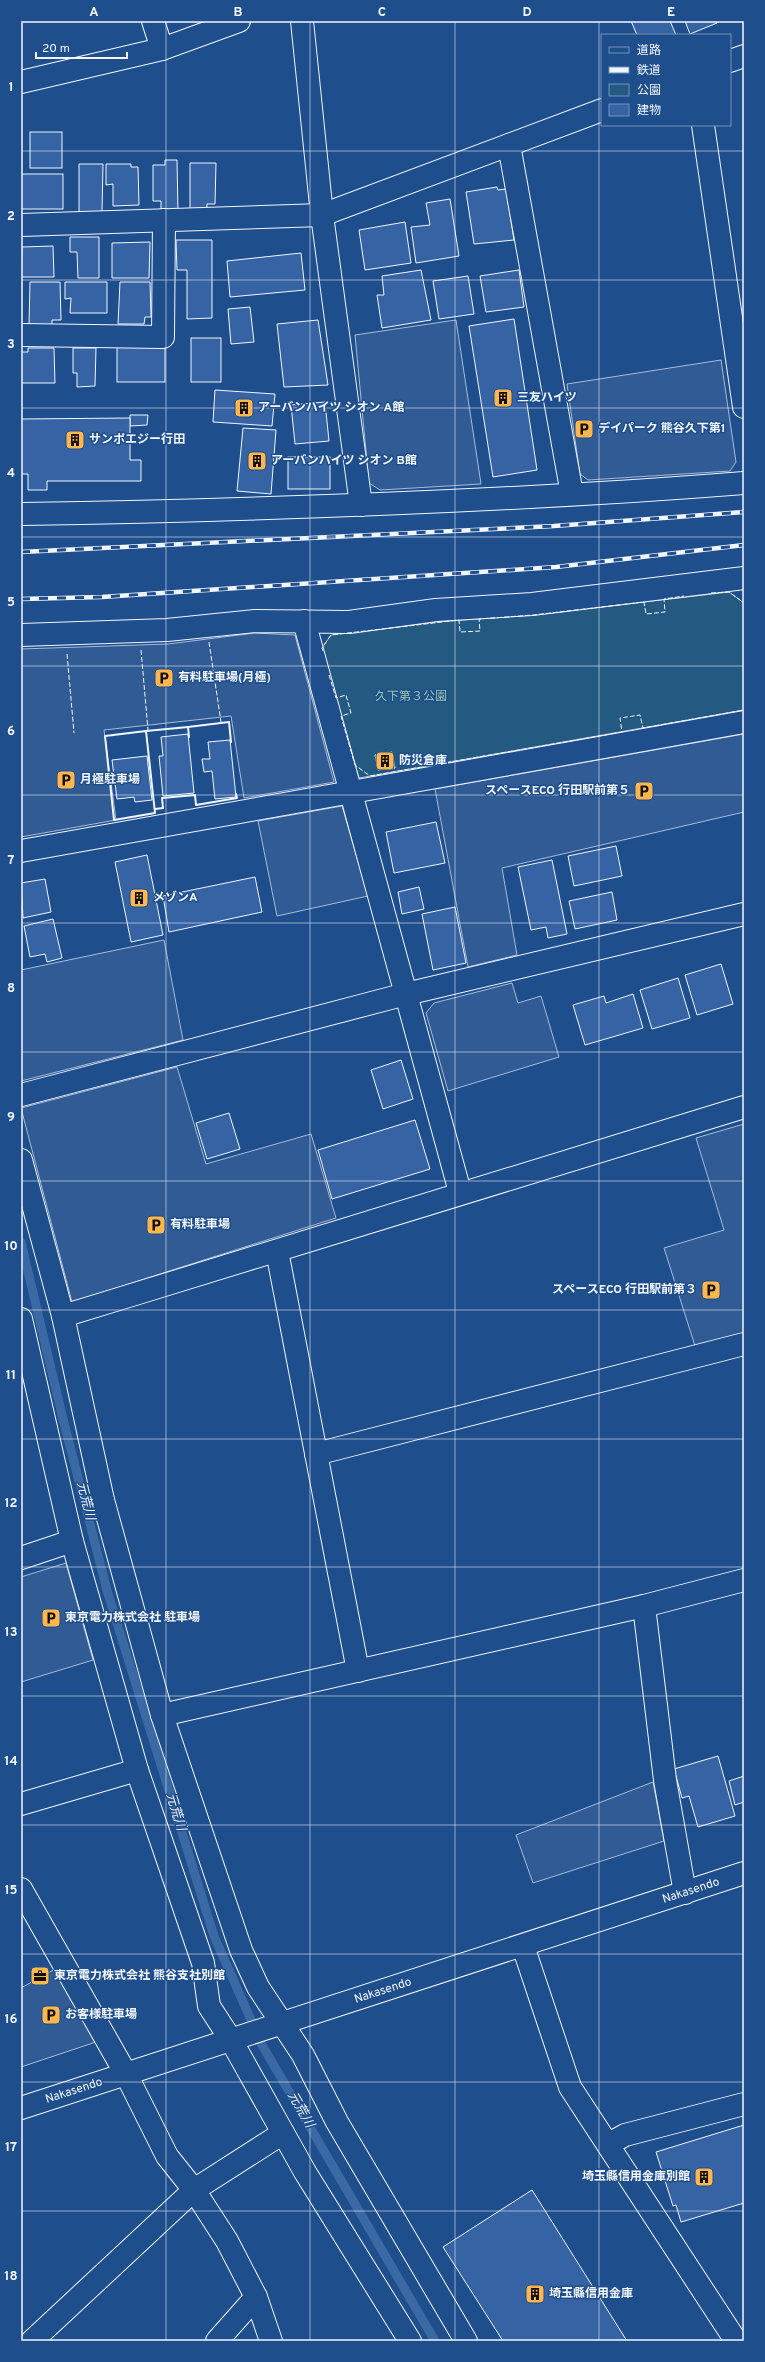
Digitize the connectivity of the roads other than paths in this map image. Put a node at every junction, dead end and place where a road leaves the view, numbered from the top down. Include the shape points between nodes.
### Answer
1 (153, 21) edge
2 (239, 21) edge
3 (302, 21) edge
4 (162, 49) junction
5 (744, 56) edge
6 (731, 62) edge
7 (21, 82) edge
8 (601, 110) edge
9 (703, 126) edge
10 (509, 146) junction
11 (322, 215) junction
12 (164, 220) junction
13 (21, 225) edge
14 (21, 335) edge
15 (744, 407) edge
16 (744, 483) edge
17 (572, 494) junction
18 (361, 505) junction
19 (21, 514) edge
20 (744, 578) edge
21 (304, 621) junction
22 (21, 635) edge
23 (744, 722) edge
24 (350, 792) junction
25 (21, 851) edge
26 (744, 914) edge
27 (406, 994) junction
28 (21, 1095) edge
29 (744, 1107) edge
30 (21, 1160) edge
31 (460, 1192) junction
32 (277, 1251) junction
33 (63, 1316) junction
34 (21, 1319) edge
35 (744, 1344) edge
36 (316, 1454) junction
37 (72, 1541) junction
38 (21, 1558) edge
39 (744, 1580) edge
40 (644, 1606) junction
41 (358, 1671) junction
42 (162, 1715) junction
43 (137, 1770) junction
44 (21, 1804) edge
45 (744, 1873) edge
46 (21, 1889) edge
47 (685, 1893) junction
48 (523, 1946) junction
49 (282, 2024) junction
50 (231, 2040) junction
51 (126, 2074) junction
52 (744, 2104) edge
53 (21, 2108) edge
54 (283, 2134) junction
55 (609, 2144) junction
56 (194, 2190) junction
57 (256, 2296) junction
58 (32, 2341) edge
59 (216, 2341) edge
60 (271, 2341) edge
61 (410, 2341) edge
62 (466, 2341) edge
63 (736, 2341) edge

1 - 4 main road
2 - 4 main road
3 - 11 main road
4 - 7 main road
5 - 6 main road
8 - 10 main road
9 - 15 main road
10 - 11 main road
10 - 17 main road
11 - 12 main road
11 - 18 main road
12 - 13 main road
12 - 14 main road via 162,337
16 - 17 main road
17 - 18 main road
18 - 19 main road
20 - 21 main road via 532,604 436,610 349,622
21 - 22 main road via 255,620 167,630
21 - 24 main road
23 - 24 main road
24 - 25 main road
24 - 27 main road
26 - 27 main road
27 - 28 main road
27 - 31 main road
29 - 31 main road
30 - 33 main road
31 - 32 main road
32 - 33 main road
32 - 36 main road
33 - 42 main road via 103,1500
34 - 37 main road
35 - 36 main road
36 - 41 main road
37 - 38 main road
37 - 43 main road
39 - 40 main road
40 - 41 main road
40 - 47 main road via 665,1780
41 - 42 main road
42 - 49 main road via 241,1950 258,1987
43 - 44 main road
43 - 50 main road via 203,1963 209,2006
45 - 47 main road, Nakasendo
46 - 51 main road
47 - 48 main road, Nakasendo
48 - 49 main road, Nakasendo
48 - 55 main road via 570,2087
49 - 50 main road, Nakasendo
49 - 62 main road
50 - 51 main road, Nakasendo
50 - 54 main road
51 - 53 main road, Nakasendo
51 - 56 main road via 167,2156
52 - 55 main road via 626,2135
54 - 56 main road
54 - 61 main road
55 - 63 main road
56 - 57 main road via 227,2241
56 - 58 main road
57 - 59 main road
57 - 60 main road

